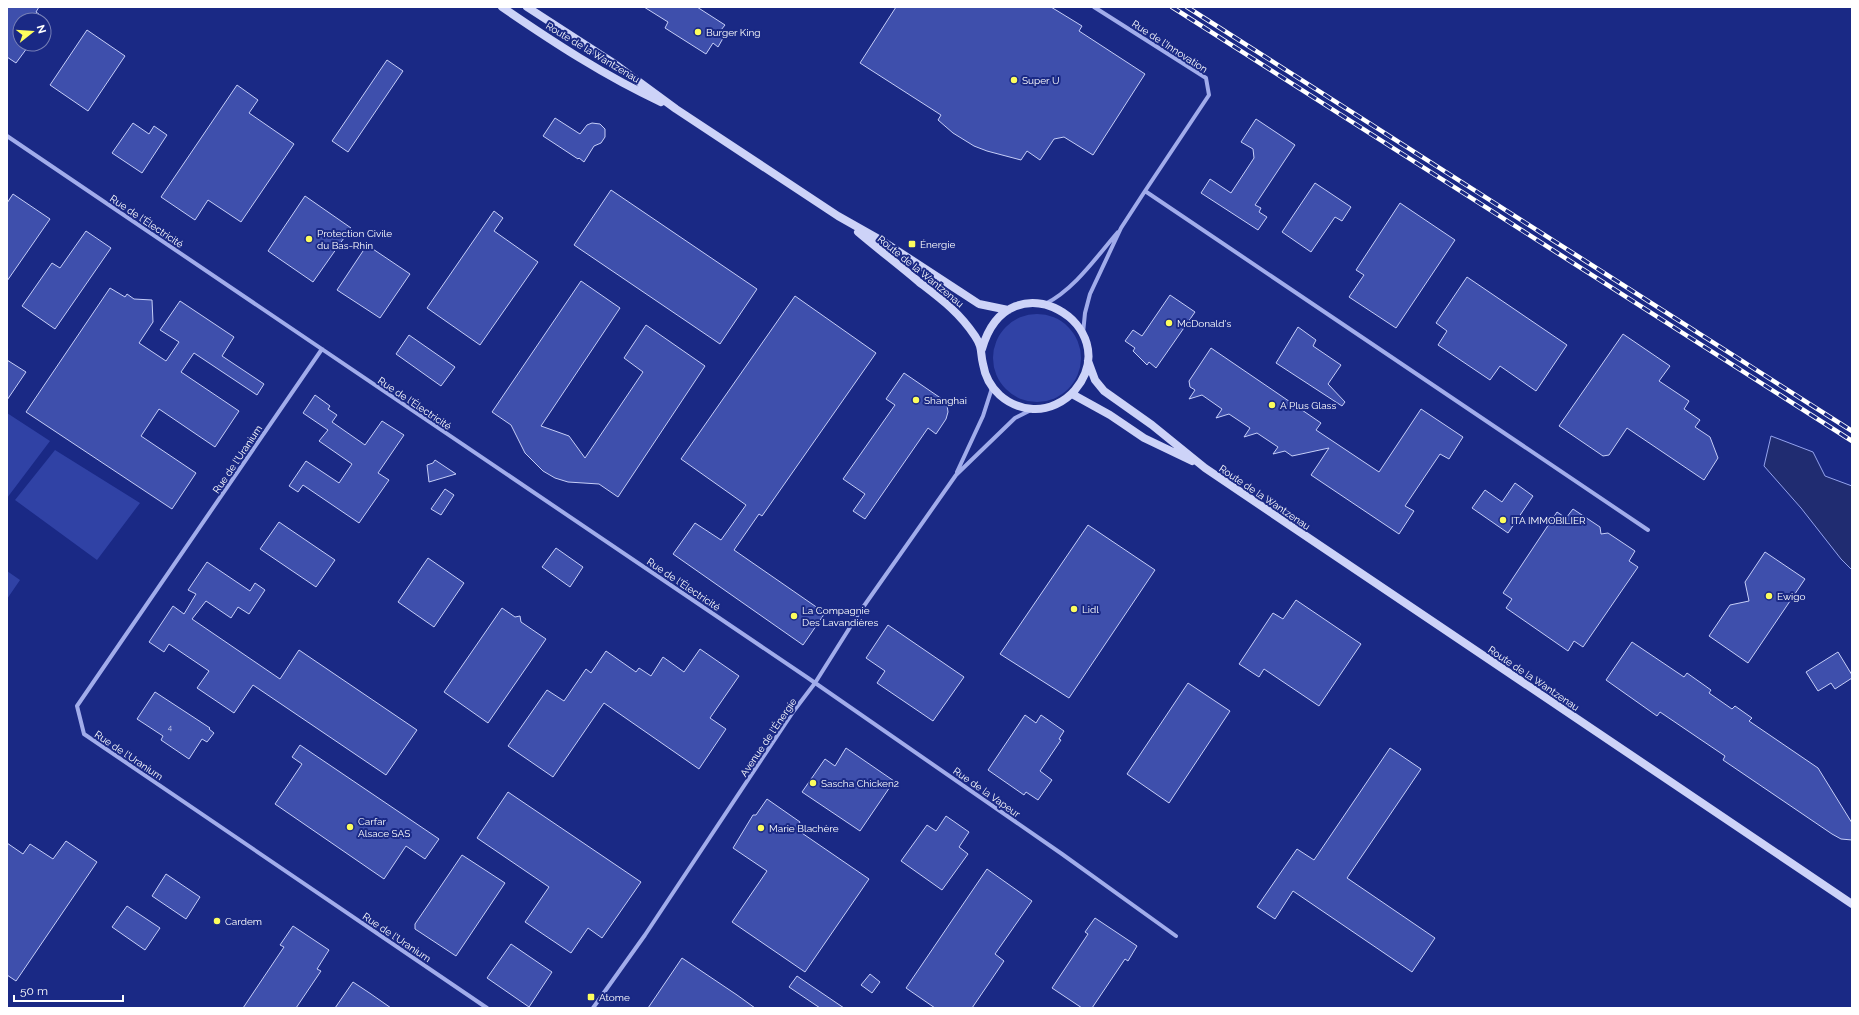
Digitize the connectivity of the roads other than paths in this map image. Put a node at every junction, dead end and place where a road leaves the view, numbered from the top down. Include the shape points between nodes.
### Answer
1 (502, 7) edge
2 (526, 7) edge
3 (1094, 7) edge
4 (676, 109) junction
5 (7, 136) edge
6 (1145, 191) junction
7 (838, 216) junction
8 (1121, 228) junction
9 (1045, 304) junction
10 (1008, 310) junction
11 (1083, 334) junction
12 (322, 349) junction
13 (982, 349) junction
14 (1088, 361) junction
15 (992, 388) junction
16 (1072, 394) junction
17 (1033, 409) junction
18 (1205, 468) junction
19 (956, 475) junction
20 (1648, 530) dead end
21 (815, 683) junction
22 (1852, 904) edge
23 (1176, 936) dead end
24 (487, 1008) edge
25 (592, 1008) edge

1 - 4 main road, Route de la Wantzenau via 583,61 638,92
2 - 4 main road, Route de la Wantzenau via 612,62
3 - 6 street, Rue de l'Innovation via 1206,78 1209,95
4 - 7 main road, Route de la Wantzenau
5 - 12 street, Rue de l'Électricité
6 - 8 street
6 - 20 street
7 - 10 main road, Route de la Wantzenau via 884,242 979,304
7 - 13 main road, Route de la Wantzenau via 959,314
8 - 9 street via 1073,283 1058,298
8 - 11 street via 1090,294
9 - 10 main road via 1032,303
9 - 11 main road via 1068,314
10 - 13 main road via 996,320
11 - 14 main road
12 - 21 street, Rue de l'Électricité
12 - 24 street, Rue de l'Uranium via 77,706 84,734
13 - 15 main road via 982,363
14 - 16 main road via 1080,384
14 - 18 main road, Route de la Wantzenau via 1095,380 1104,391 1152,425
15 - 17 main road via 1004,399 1018,406
15 - 19 street, Avenue de l'Énergie via 983,416
16 - 17 main road via 1047,408
16 - 18 main road, Route de la Wantzenau via 1144,438
17 - 19 street, Avenue de l'Énergie via 1015,418
18 - 22 main road, Route de la Wantzenau
19 - 21 street, Avenue de l'Énergie via 859,613
21 - 23 street, Rue de la Vapeur
21 - 25 street, Avenue de l'Énergie

